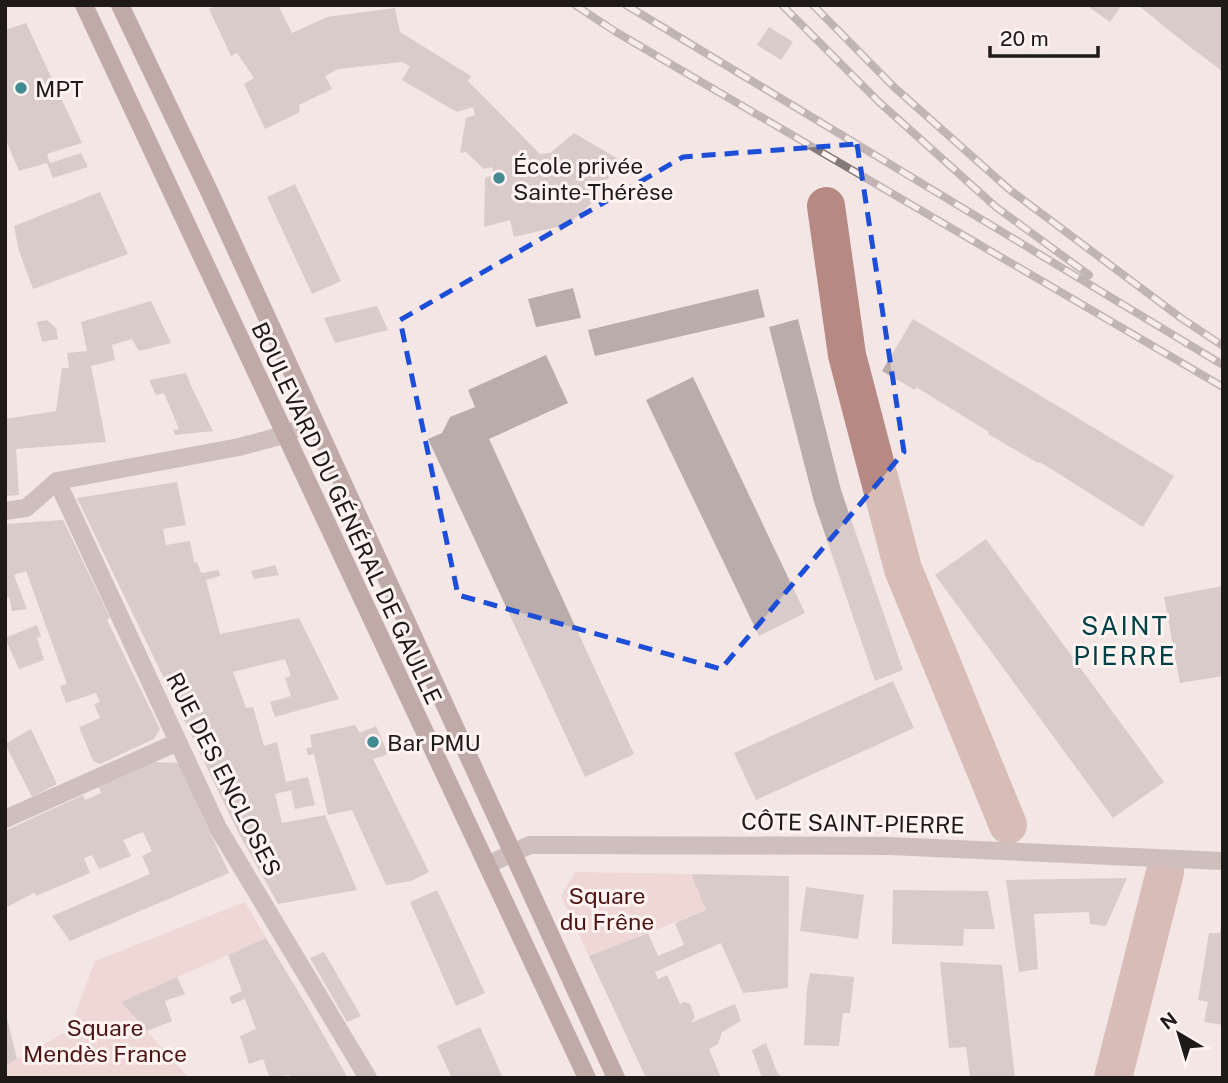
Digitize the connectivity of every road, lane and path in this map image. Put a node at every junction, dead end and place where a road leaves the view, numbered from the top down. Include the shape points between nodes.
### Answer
1 (84, 5) edge
2 (120, 5) edge
3 (313, 421) junction
4 (284, 435) junction
5 (57, 481) junction
6 (5, 511) edge
7 (178, 742) junction
8 (5, 819) edge
9 (512, 854) junction
10 (1223, 861) edge
11 (486, 865) junction
12 (368, 1078) edge
13 (587, 1078) edge
14 (616, 1078) edge

1 - 4 street, BOULEVARD DU GÉNÉRAL DE GAULLE
2 - 3 street, BOULEVARD DU GÉNÉRAL DE GAULLE
3 - 4 street
3 - 9 street, BOULEVARD DU GÉNÉRAL DE GAULLE
4 - 5 street
4 - 11 street, BOULEVARD DU GÉNÉRAL DE GAULLE
5 - 6 street via 26,508
5 - 7 street, RUE DES ENCLOSES
7 - 8 street
7 - 12 street, RUE DES ENCLOSES via 218,828
9 - 10 street, CÔTE SAINT-PIERRE via 530,845 889,846
9 - 11 street, CÔTE SAINT-PIERRE
9 - 14 street, BOULEVARD DU GÉNÉRAL DE GAULLE
11 - 13 street, BOULEVARD DU GÉNÉRAL DE GAULLE

